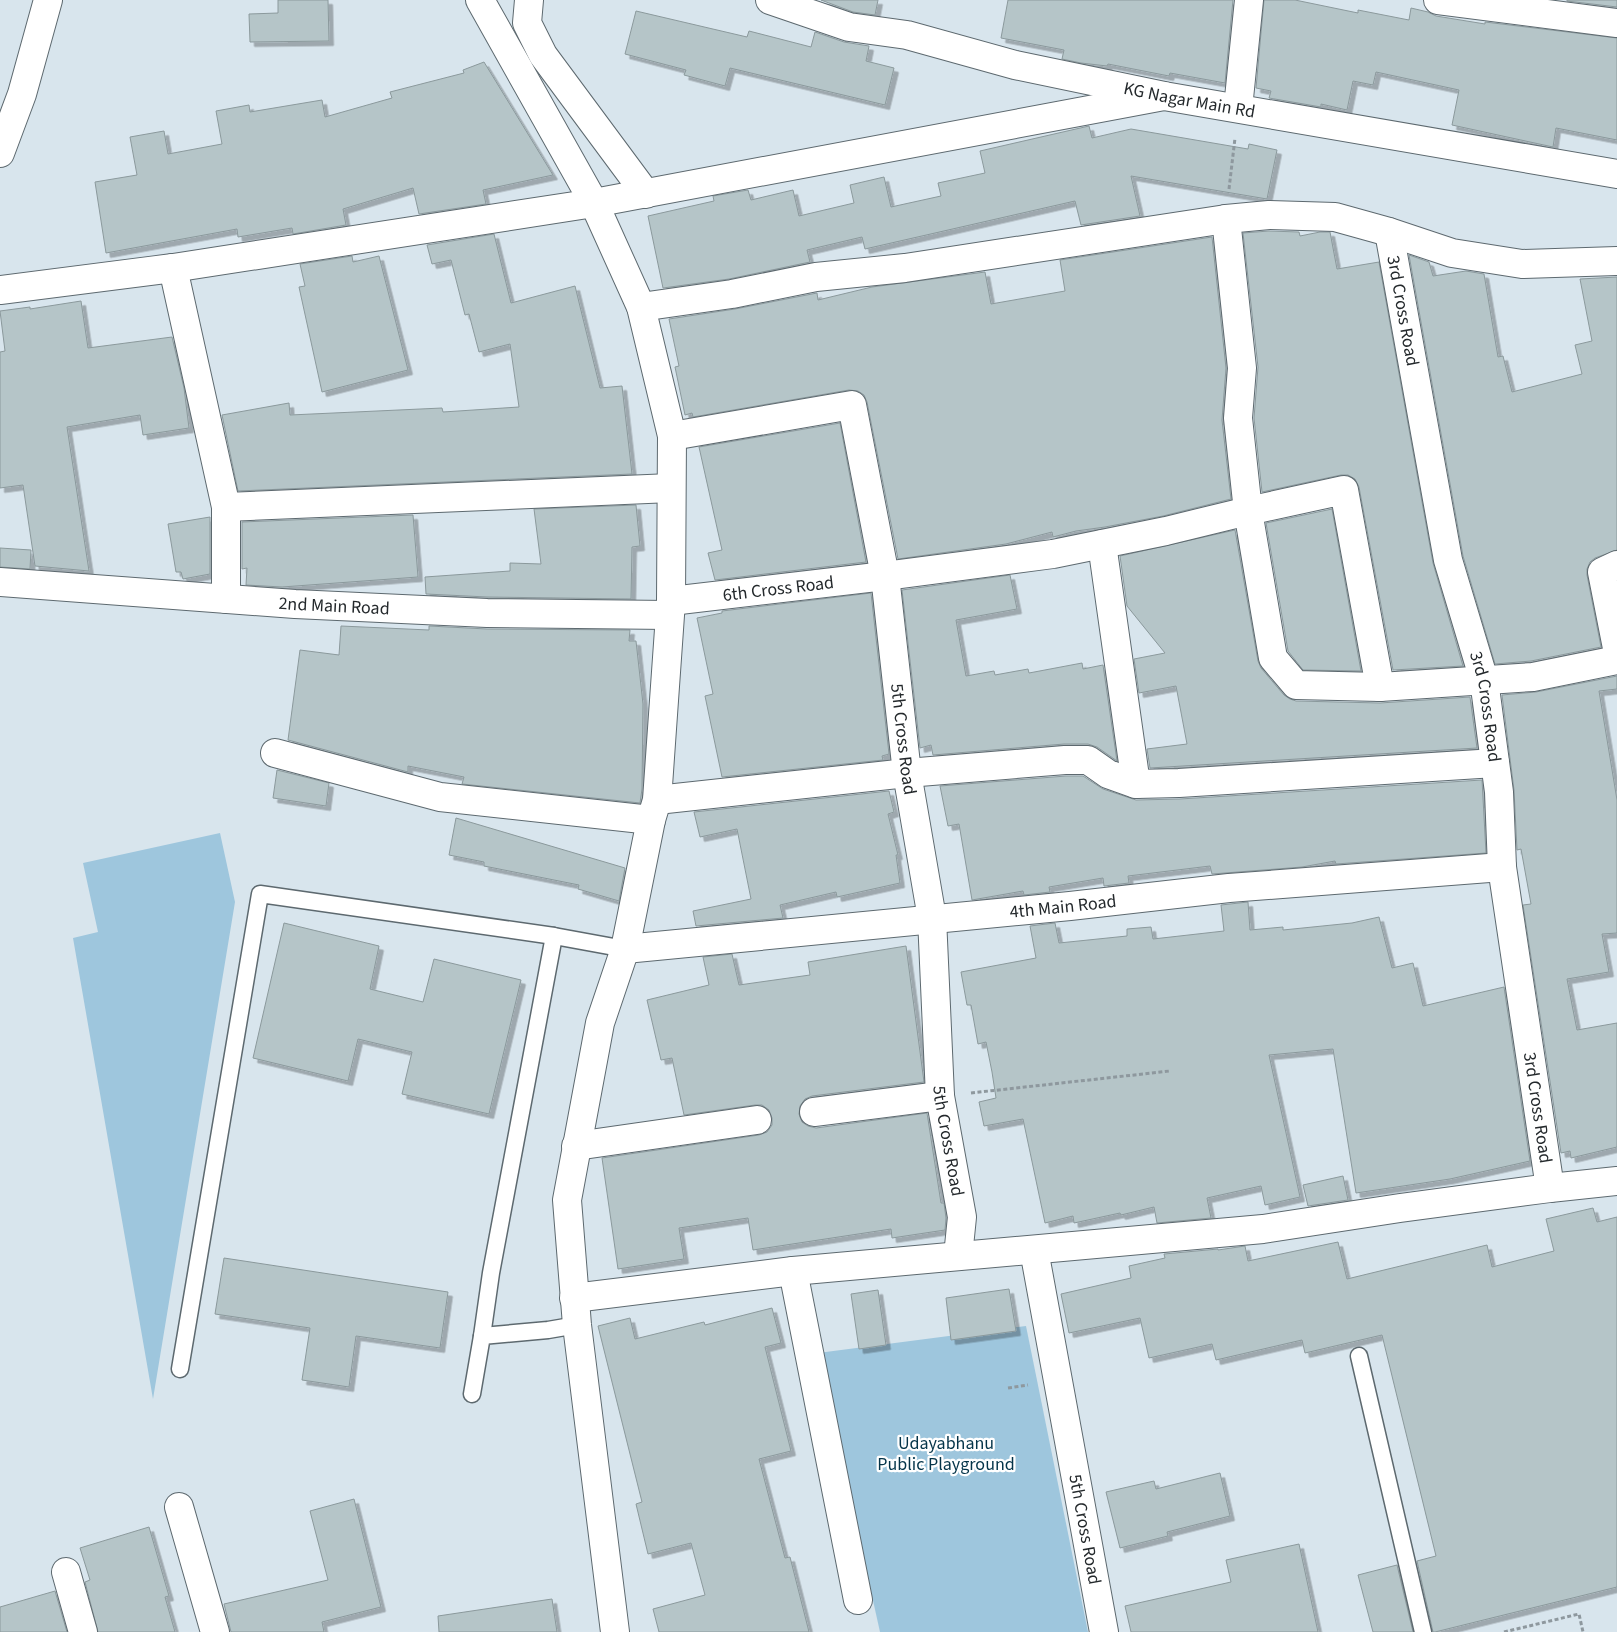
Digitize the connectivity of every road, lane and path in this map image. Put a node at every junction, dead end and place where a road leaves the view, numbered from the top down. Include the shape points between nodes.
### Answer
1 (48, 0) edge
2 (480, 0) edge
3 (529, 0) edge
4 (770, 0) edge
5 (1249, 0) edge
6 (1438, 0) edge
7 (799, 4) edge
8 (1617, 23) edge
9 (1164, 96) junction
10 (1238, 108) junction
11 (0, 153) edge
12 (1617, 174) edge
13 (646, 194) junction
14 (594, 203) junction
15 (1226, 219) junction
16 (1389, 232) junction
17 (1617, 261) edge
18 (173, 268) junction
19 (0, 290) edge
20 (641, 307) junction
21 (672, 436) junction
22 (671, 488) junction
23 (226, 508) junction
24 (1248, 511) junction
25 (1102, 544) junction
26 (1617, 565) edge
27 (885, 576) junction
28 (0, 582) edge
29 (226, 599) junction
30 (670, 608) junction
31 (1617, 648) edge
32 (1617, 660) edge
33 (1484, 680) junction
34 (1380, 687) junction
35 (275, 753) dead end
36 (1495, 763) junction
37 (907, 773) junction
38 (1136, 784) junction
39 (654, 810) junction
40 (1502, 867) junction
41 (932, 918) junction
42 (554, 936) junction
43 (625, 949) junction
44 (1170, 1071) dead end
45 (940, 1096) junction
46 (814, 1112) dead end
47 (757, 1120) dead end
48 (576, 1146) junction
49 (1617, 1181) edge
50 (1550, 1188) junction
51 (1034, 1250) junction
52 (958, 1256) junction
53 (793, 1271) junction
54 (574, 1298) junction
55 (577, 1325) junction
56 (482, 1336) junction
57 (1359, 1356) dead end
58 (180, 1369) dead end
59 (472, 1394) dead end
60 (178, 1507) dead end
61 (66, 1572) dead end
62 (858, 1600) dead end
63 (82, 1632) edge
64 (215, 1632) edge
65 (615, 1632) edge
66 (1104, 1632) edge
67 (1423, 1632) edge
68 (1504, 1632) edge
69 (1583, 1632) edge

1 - 11 street via 22,94
2 - 14 street
3 - 13 street via 527,23 543,55
4 - 7 street, KG Nagar Main Rd
5 - 10 street
6 - 8 street
7 - 9 street, KG Nagar Main Rd via 849,27 907,35 1015,65
9 - 10 street, KG Nagar Main Rd
9 - 13 street
10 - 12 street, KG Nagar Main Rd
10 - 15 path
13 - 14 street
14 - 18 street
14 - 20 street
15 - 16 street via 1270,215 1335,217
15 - 20 street via 905,268 816,277 732,294
15 - 24 street via 1242,368 1238,418
16 - 17 street via 1452,253 1522,264
16 - 33 street, 3rd Cross Road via 1448,560
18 - 19 street
18 - 23 street
20 - 21 street
21 - 22 street
21 - 27 street, 5th Cross Road via 852,405
22 - 23 street
22 - 30 street
23 - 29 street
24 - 25 street, 6th Cross Road
24 - 34 street via 1273,658 1296,685
24 - 34 street, 6th Cross Road via 1344,490
25 - 27 street, 6th Cross Road via 1052,554
25 - 38 street
26 - 31 street via 1602,572
27 - 30 street, 6th Cross Road
27 - 37 street, 5th Cross Road
28 - 29 street, 2nd Main Road
29 - 30 street, 2nd Main Road via 487,613
30 - 39 street
32 - 33 street via 1533,677
33 - 34 street
33 - 36 street, 3rd Cross Road
35 - 39 street via 440,797
36 - 38 street via 1179,784
36 - 40 street, 3rd Cross Road via 1500,792
37 - 38 street via 1088,760 1108,774
37 - 39 street
37 - 41 street, 5th Cross Road
39 - 43 street
40 - 41 street, 4th Main Road via 1229,888
40 - 50 street, 3rd Cross Road
41 - 43 street, 4th Main Road
41 - 45 street, 5th Cross Road
42 - 43 lane
42 - 56 lane
42 - 58 lane via 260,894
43 - 48 street via 600,1023
44 - 45 path
45 - 46 street
45 - 52 street, 5th Cross Road via 962,1216
47 - 48 street
48 - 54 street via 567,1200
49 - 50 street
50 - 51 street via 1263,1229
51 - 52 street
51 - 66 street, 5th Cross Road
52 - 53 street
53 - 54 street
53 - 62 street
54 - 55 street
55 - 56 lane
55 - 65 street
56 - 59 lane
57 - 67 lane
60 - 64 street
61 - 63 street
68 - 69 path via 1579,1614

